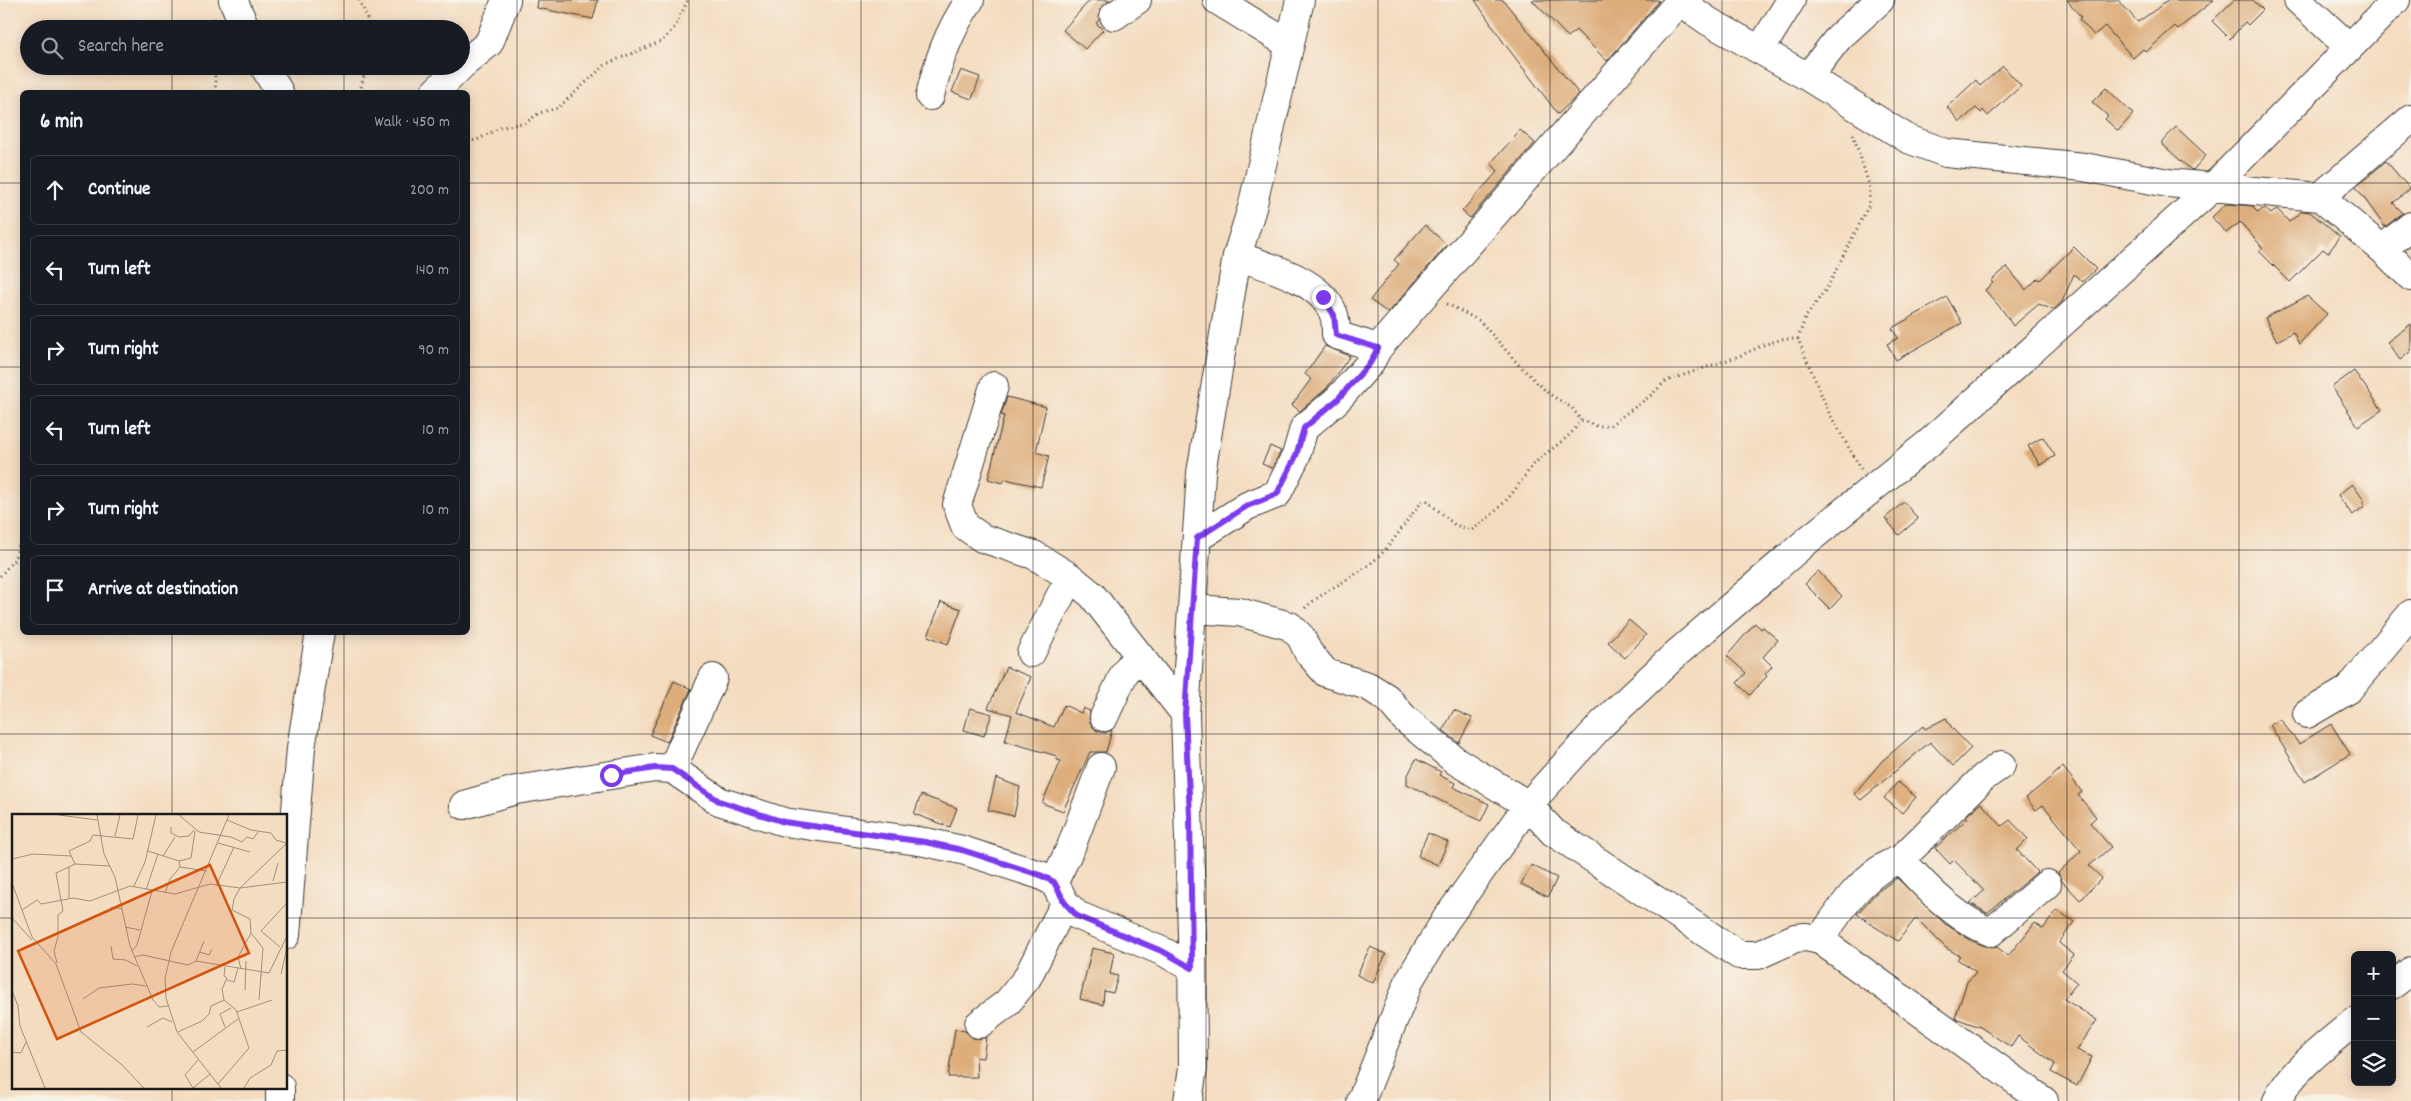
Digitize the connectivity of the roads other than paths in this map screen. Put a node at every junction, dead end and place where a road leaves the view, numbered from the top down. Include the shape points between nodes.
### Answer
1 (233, 0) edge
2 (506, 0) edge
3 (970, 0) edge
4 (1137, 0) edge
5 (1218, 0) edge
6 (1300, 0) edge
7 (1791, 0) edge
8 (1880, 0) edge
9 (2298, 0) edge
10 (2396, 0) edge
11 (1679, 1) edge
12 (1114, 16) dead end
13 (242, 20) edge
14 (1290, 45) junction
15 (2349, 47) junction
16 (1760, 50) junction
17 (470, 59) edge
18 (269, 75) edge
19 (452, 75) edge
20 (1808, 77) junction
21 (278, 90) edge
22 (438, 90) edge
23 (930, 96) dead end
24 (2411, 119) edge
25 (2212, 188) junction
26 (2320, 197) junction
27 (2411, 226) edge
28 (2382, 249) junction
29 (1237, 256) junction
30 (2411, 277) edge
31 (1378, 348) junction
32 (994, 386) dead end
33 (1197, 538) junction
34 (1070, 577) junction
35 (1193, 609) junction
36 (2411, 614) edge
37 (320, 635) edge
38 (1031, 653) dead end
39 (1138, 654) junction
40 (713, 678) dead end
41 (1185, 714) junction
42 (2308, 714) dead end
43 (1104, 716) dead end
44 (2001, 765) dead end
45 (1101, 767) dead end
46 (672, 769) junction
47 (1528, 805) junction
48 (464, 806) dead end
49 (1901, 859) junction
50 (2047, 884) dead end
51 (1060, 892) junction
52 (288, 909) edge
53 (1820, 940) junction
54 (1192, 968) junction
55 (2411, 971) edge
56 (2396, 983) edge
57 (978, 1024) dead end
58 (2351, 1025) edge
59 (280, 1088) edge
60 (280, 1101) edge
61 (1188, 1101) edge
62 (1362, 1101) edge
63 (2044, 1101) edge
64 (2277, 1101) edge

1 - 13 street
2 - 17 street via 490,43
3 - 23 street via 956,20 938,60
4 - 12 street
5 - 14 street
6 - 14 street
7 - 16 street
8 - 20 street via 1839,37
9 - 15 street
10 - 15 street
11 - 16 street
11 - 31 street
14 - 29 street via 1252,208
15 - 25 street
16 - 20 street
18 - 21 street
19 - 22 street
20 - 25 street via 1908,139 1946,152 2084,167
24 - 26 street
25 - 26 street
25 - 47 street via 1929,443 1807,541 1676,654 1603,723
26 - 28 street
27 - 28 street
28 - 30 street
29 - 31 street via 1295,277 1323,297 1334,315 1336,335
29 - 33 street via 1201,473
31 - 33 street via 1370,363 1337,400 1304,428 1296,456 1277,494 1247,506
32 - 34 street via 956,505 965,526 982,538 1034,555
33 - 35 street
34 - 38 street
34 - 39 street via 1092,595
35 - 41 street
35 - 47 street via 1239,612 1290,626 1326,673 1368,686 1387,698 1405,719 1456,761
36 - 42 street via 2348,690
37 - 52 street via 301,748
39 - 41 street
39 - 43 street via 1124,674
40 - 46 street
41 - 54 street
44 - 49 street via 1984,777
45 - 51 street via 1071,848
46 - 48 street via 655,768 516,790
46 - 51 street via 719,801 784,822 953,848 1040,875
47 - 53 street via 1553,832 1739,955 1758,955 1795,938
47 - 62 street via 1445,921 1410,979
49 - 50 street via 1919,880 1974,926 1991,932
49 - 53 street via 1887,864 1844,903
51 - 54 street via 1077,916 1164,952
51 - 57 street via 1027,978 1007,1003
53 - 63 street
54 - 61 street via 1193,1068
55 - 56 street
58 - 64 street via 2301,1070 2280,1092
59 - 60 street

